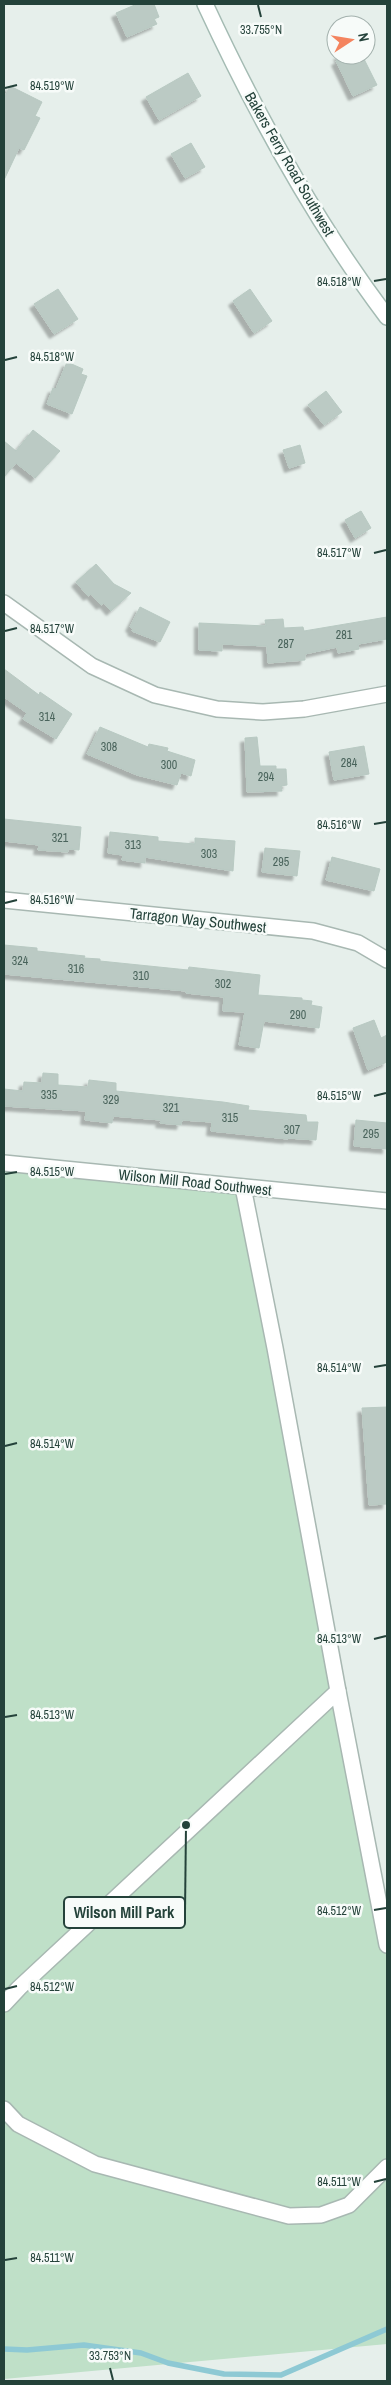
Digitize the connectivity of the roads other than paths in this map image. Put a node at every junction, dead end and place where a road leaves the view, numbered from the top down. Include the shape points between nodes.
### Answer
1 (205, 4) edge
2 (387, 317) edge
3 (4, 603) edge
4 (387, 694) edge
5 (4, 900) edge
6 (387, 960) edge
7 (4, 1163) edge
8 (243, 1187) junction
9 (387, 1201) edge
10 (338, 1691) junction
11 (387, 1944) edge
12 (4, 2004) edge
13 (4, 2109) edge
14 (387, 2167) edge

1 - 2 street, Bakers Ferry Road Southwest via 240,78 297,183 355,274
3 - 4 street via 92,666 155,695 217,709 264,712 304,709
5 - 6 street, Tarragon Way Southwest via 313,931 358,943
7 - 8 street, Wilson Mill Road Southwest
8 - 9 street, Wilson Mill Road Southwest
8 - 10 street
10 - 11 street
10 - 12 street
13 - 14 street via 18,2124 95,2164 289,2216 321,2215 349,2205

